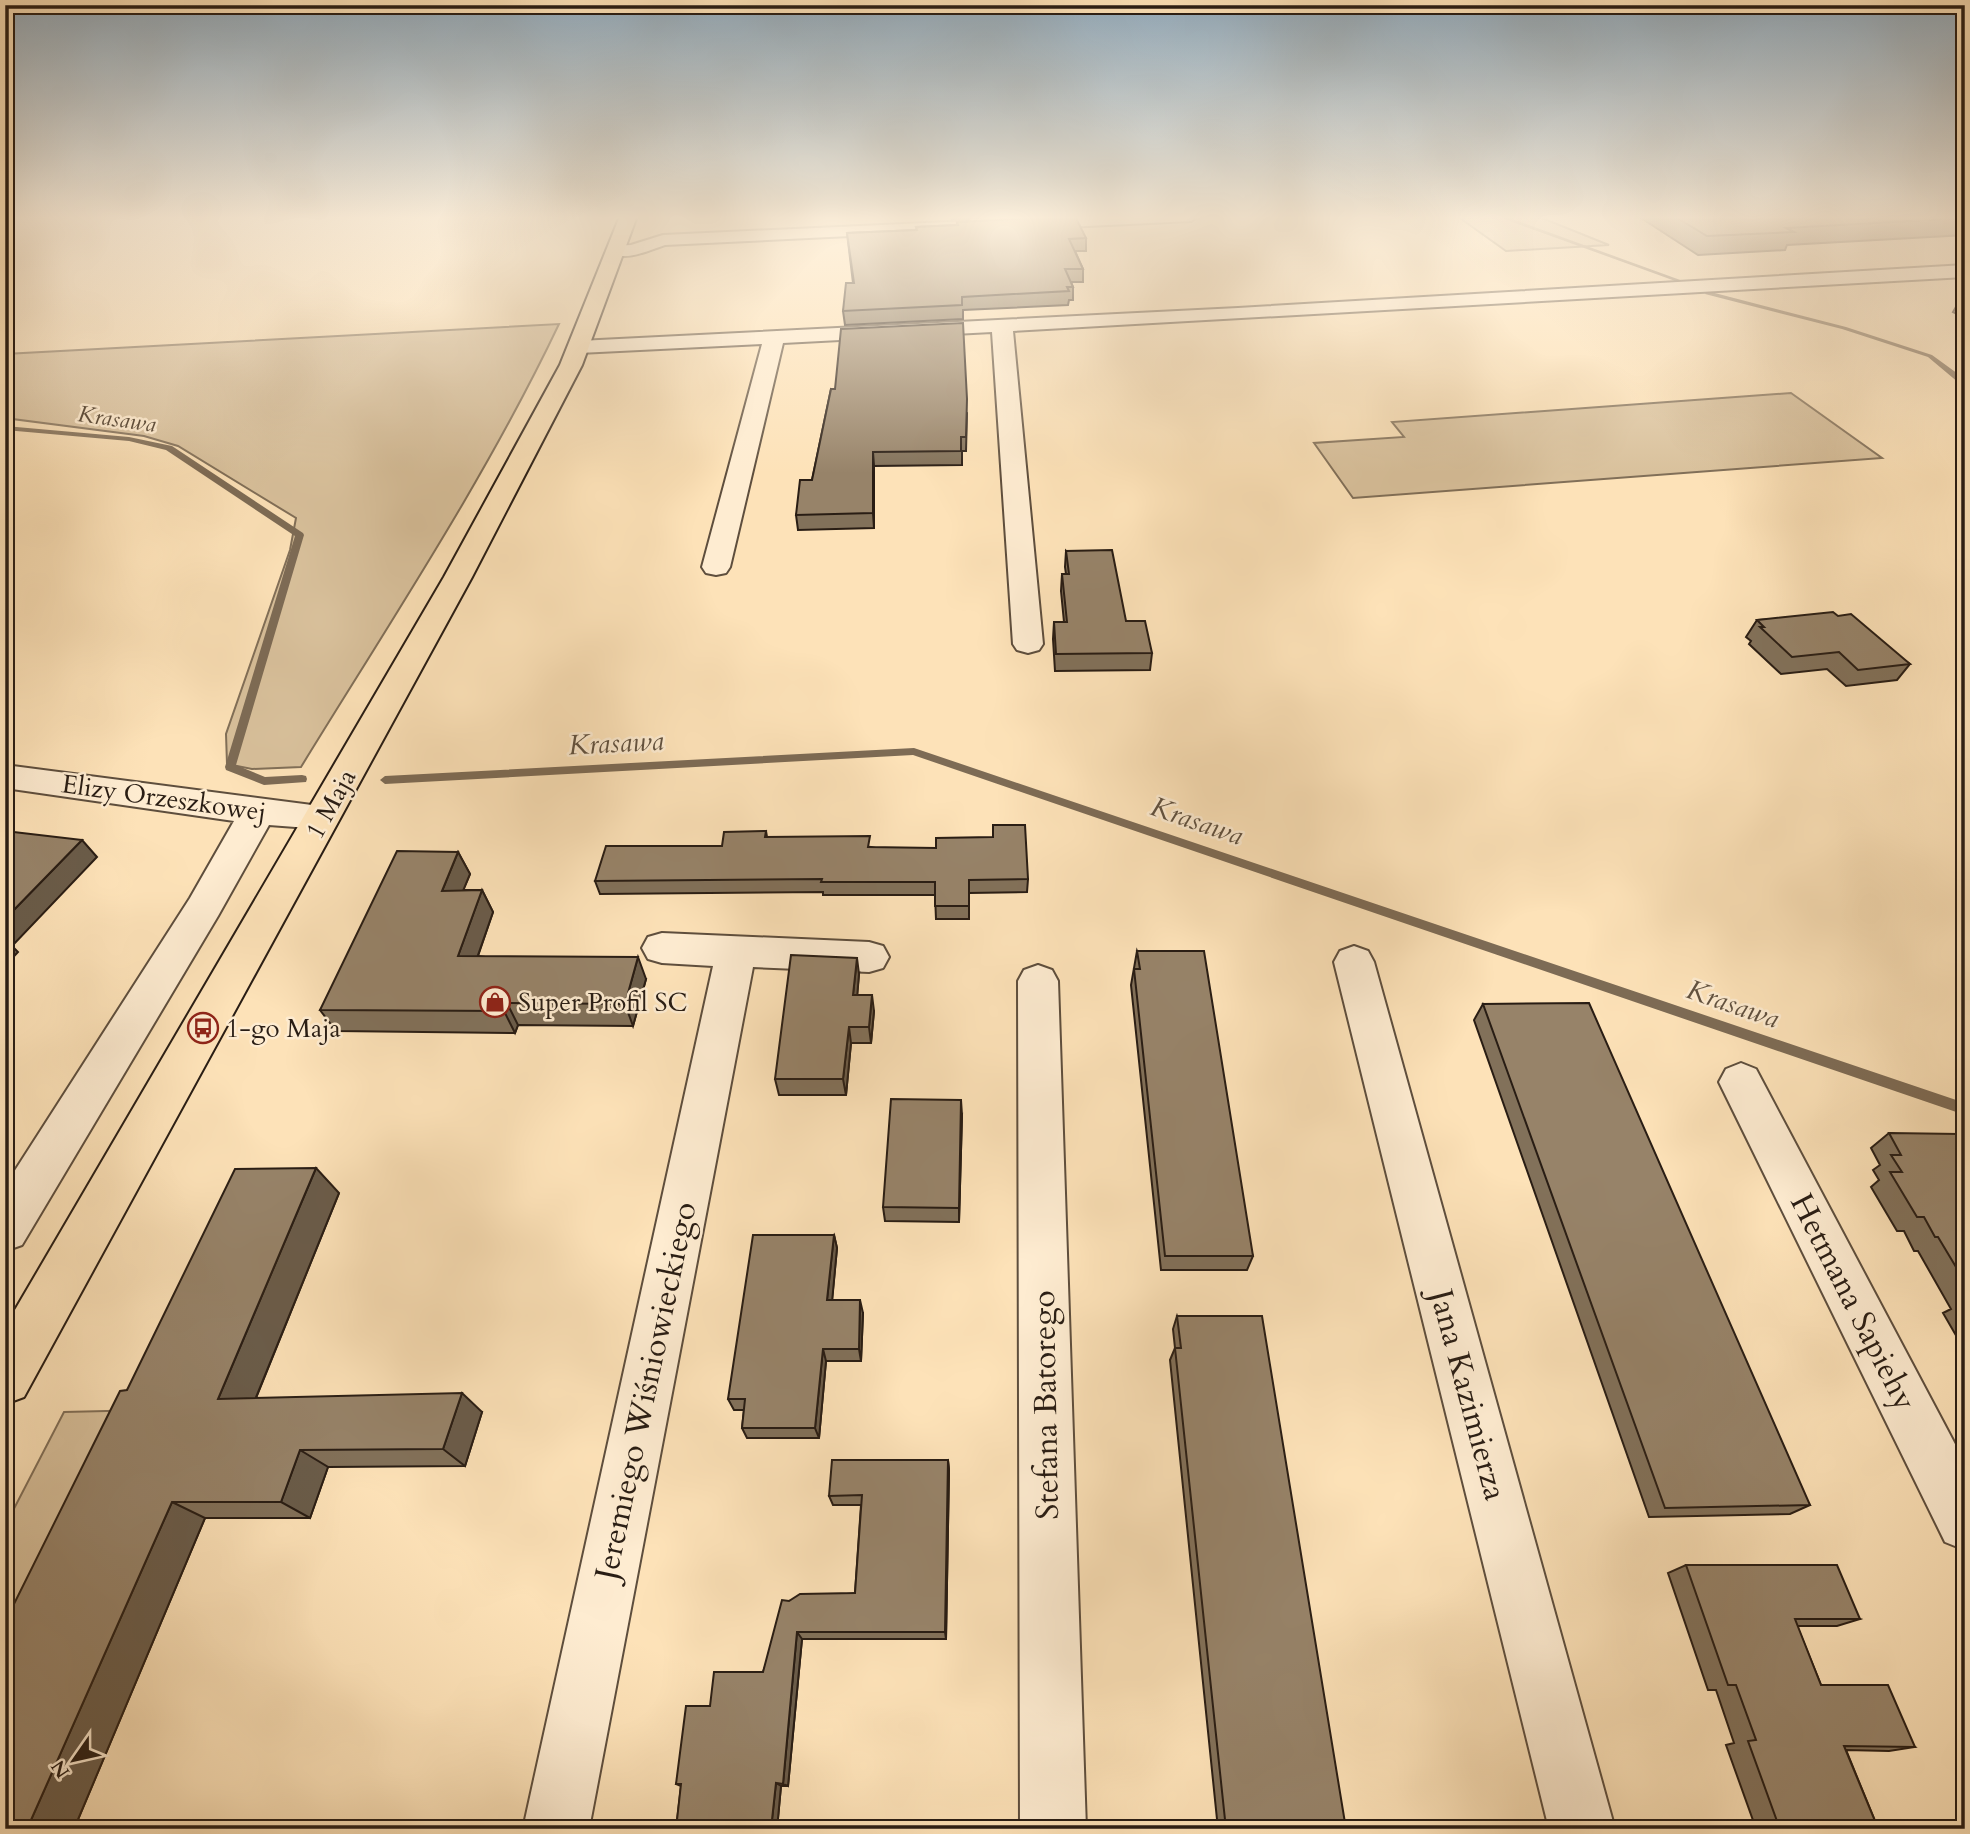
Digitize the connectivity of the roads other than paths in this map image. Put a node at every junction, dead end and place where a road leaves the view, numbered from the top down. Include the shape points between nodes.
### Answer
1 (597, 302) edge
2 (1429, 302) edge
3 (1002, 326) junction
4 (775, 338) junction
5 (579, 348) junction
6 (716, 567) dead end
7 (1028, 644) dead end
8 (8, 780) edge
9 (259, 811) junction
10 (322, 817) junction
11 (662, 948) dead end
12 (736, 952) junction
13 (869, 957) dead end
14 (1354, 962) dead end
15 (1038, 981) dead end
16 (1741, 1082) dead end
17 (5, 1229) edge
18 (5, 1378) edge
19 (1965, 1522) edge
20 (556, 1829) edge
21 (1054, 1829) edge
22 (1582, 1829) edge

1 - 5 main road, 1 Maja
2 - 3 street
3 - 4 street
3 - 7 street
4 - 5 street
4 - 6 street
5 - 10 main road, 1 Maja via 458,577
8 - 9 street, Elizy Orzeszkowej
9 - 10 street, Elizy Orzeszkowej
9 - 17 street
10 - 18 main road, 1 Maja
11 - 12 street
12 - 13 street
12 - 20 street, Jeremiego Wiśniowieckiego
14 - 22 street, Jana Kazimierza
15 - 21 street, Stefana Batorego
16 - 19 street, Hetmana Sapiehy

